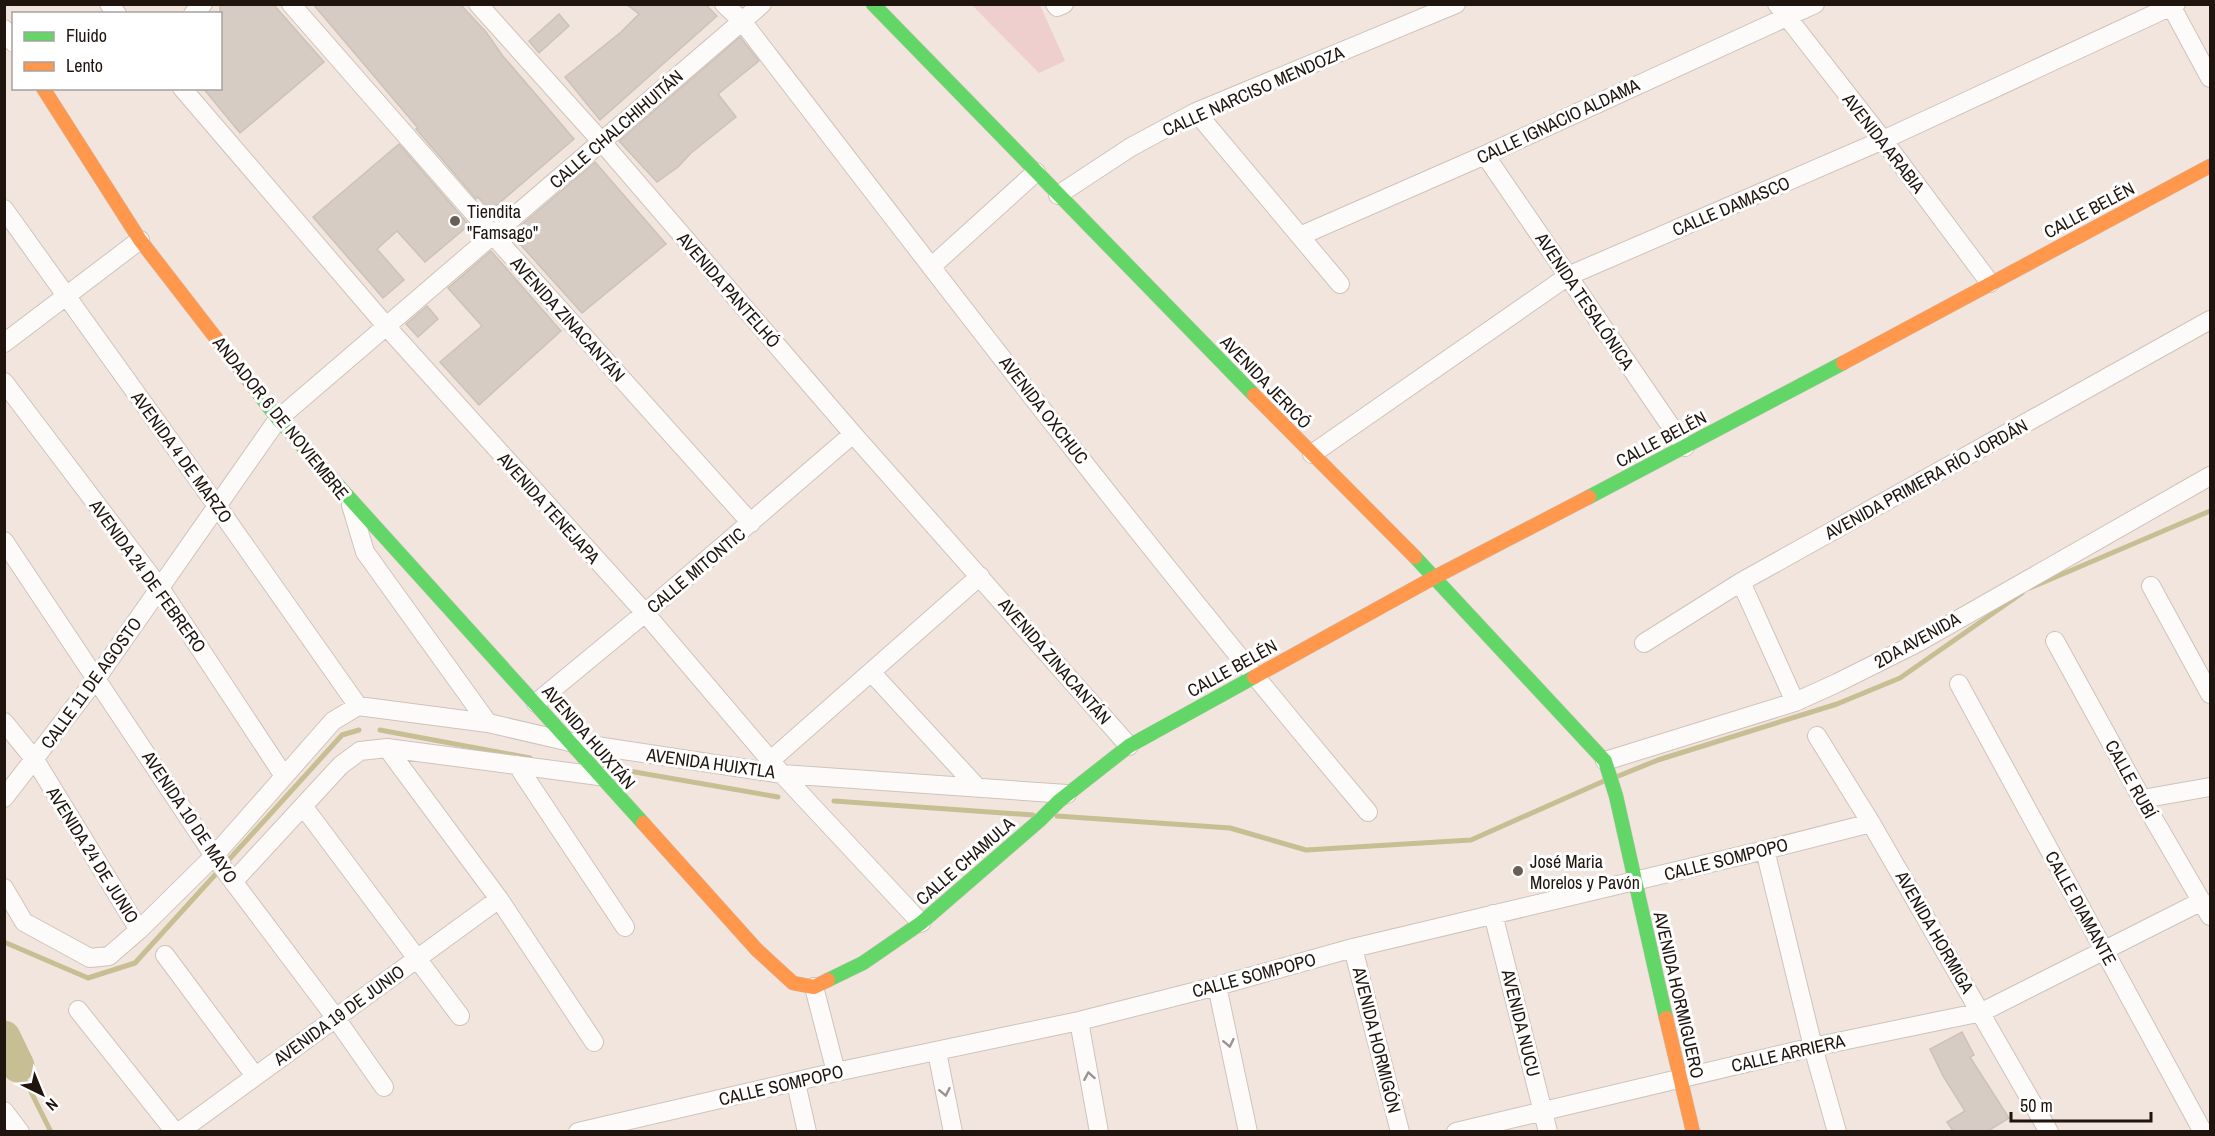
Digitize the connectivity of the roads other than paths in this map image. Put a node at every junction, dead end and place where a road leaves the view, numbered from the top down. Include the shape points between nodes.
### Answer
1 (291, 4) edge
2 (478, 4) edge
3 (724, 4) edge
4 (762, 4) edge
5 (873, 4) edge
6 (1456, 4) edge
7 (1815, 4) edge
8 (2173, 5) edge
9 (1782, 11) edge
10 (742, 21) junction
11 (2211, 78) edge
12 (44, 90) edge
13 (184, 90) edge
14 (1196, 112) junction
15 (1883, 140) junction
16 (601, 141) junction
17 (1485, 155) junction
18 (2211, 166) edge
19 (1036, 172) junction
20 (1058, 195) junction
21 (4, 209) edge
22 (493, 235) junction
23 (1300, 236) junction
24 (140, 240) junction
25 (931, 267) junction
26 (1568, 276) junction
27 (1990, 283) junction
28 (1340, 284) dead end
29 (65, 296) junction
30 (2211, 320) edge
31 (387, 327) junction
32 (4, 343) edge
33 (4, 382) edge
34 (278, 419) junction
35 (853, 434) junction
36 (1685, 447) junction
37 (1312, 454) junction
38 (2211, 476) edge
39 (348, 494) junction
40 (217, 506) junction
41 (751, 523) junction
42 (4, 541) edge
43 (980, 576) junction
44 (1435, 577) junction
45 (1741, 582) junction
46 (2151, 586) dead end
47 (160, 588) junction
48 (645, 613) junction
49 (2055, 640) dead end
50 (1644, 643) dead end
51 (871, 672) junction
52 (1253, 676) junction
53 (96, 679) junction
54 (1959, 684) dead end
55 (2211, 694) edge
56 (1795, 702) junction
57 (536, 703) junction
58 (358, 706) junction
59 (4, 722) edge
60 (488, 723) junction
61 (1817, 736) dead end
62 (570, 742) junction
63 (1129, 746) junction
64 (387, 748) junction
65 (35, 760) junction
66 (518, 765) junction
67 (1606, 765) junction
68 (777, 767) junction
69 (284, 776) junction
70 (599, 776) junction
71 (976, 786) junction
72 (2211, 787) edge
73 (1616, 796) joint
74 (1063, 797) junction
75 (4, 798) edge
76 (2142, 799) junction
77 (303, 806) junction
78 (1368, 813) dead end
79 (1871, 823) junction
80 (1765, 850) junction
81 (216, 859) junction
82 (231, 879) junction
83 (1634, 882) junction
84 (4, 888) edge
85 (499, 899) junction
86 (2206, 909) edge
87 (1493, 914) junction
88 (921, 923) junction
89 (625, 927) dead end
90 (140, 930) junction
91 (1353, 948) junction
92 (2105, 951) junction
93 (165, 955) dead end
94 (416, 958) junction
95 (1217, 986) junction
96 (813, 987) junction
97 (78, 1010) dead end
98 (1982, 1012) junction
99 (459, 1016) dead end
100 (335, 1017) junction
101 (1079, 1021) junction
102 (594, 1042) dead end
103 (1813, 1047) junction
104 (937, 1052) junction
105 (836, 1072) junction
106 (255, 1076) junction
107 (1680, 1077) junction
108 (796, 1083) junction
109 (384, 1088) dead end
110 (4, 1111) edge
111 (1543, 1112) junction
112 (636, 1124) edge
113 (20, 1131) edge
114 (177, 1131) edge
115 (578, 1131) edge
116 (807, 1131) edge
117 (953, 1131) edge
118 (1099, 1131) edge
119 (1248, 1131) edge
120 (1400, 1131) edge
121 (1456, 1131) edge
122 (1548, 1131) edge
123 (1693, 1131) edge
124 (1837, 1131) edge
125 (2049, 1131) edge
126 (2203, 1131) edge

1 - 22 street, AVENIDA ZINACANTÁN
2 - 16 street, AVENIDA PANTELHÓ
3 - 10 street, AVENIDA OXCHUC
4 - 10 street, CALLE CHALCHIHUITÁN
5 - 19 street, AVENIDA JERICÓ
6 - 14 street, CALLE NARCISO MENDOZA
7 - 9 street, CALLE IGNACIO ALDAMA
8 - 11 street
8 - 15 street, CALLE DAMASCO
9 - 15 street, AVENIDA ARABIA
9 - 17 street, CALLE IGNACIO ALDAMA
10 - 16 street, CALLE CHALCHIHUITÁN
10 - 25 street, AVENIDA OXCHUC
12 - 24 street, ANDADOR 6 DE NOVIEMBRE
13 - 31 street, AVENIDA TENEJAPA
14 - 20 street, CALLE NARCISO MENDOZA via 1131,147
14 - 23 street
15 - 26 street, CALLE DAMASCO
15 - 27 street, AVENIDA ARABIA
16 - 22 street, CALLE CHALCHIHUITÁN
16 - 35 street, AVENIDA PANTELHÓ
17 - 23 street, CALLE IGNACIO ALDAMA
17 - 26 street, AVENIDA TESALÓNICA
18 - 27 street, CALLE BELÉN
19 - 20 street, AVENIDA JERICÓ
19 - 25 street
20 - 37 street, AVENIDA JERICÓ
21 - 29 street, AVENIDA 4 DE MARZO
22 - 31 street, CALLE CHALCHIHUITÁN
22 - 41 street, AVENIDA ZINACANTÁN
23 - 28 street
24 - 29 street
24 - 34 street, ANDADOR 6 DE NOVIEMBRE
25 - 52 street, AVENIDA OXCHUC
26 - 36 street, AVENIDA TESALÓNICA
26 - 37 street, CALLE DAMASCO
27 - 36 street, CALLE BELÉN
29 - 32 street
29 - 40 street, AVENIDA 4 DE MARZO
30 - 45 street, AVENIDA PRIMERA RÍO JORDÁN
31 - 34 street, CALLE CHALCHIHUITÁN
31 - 48 street, AVENIDA TENEJAPA
33 - 47 street, AVENIDA 24 DE FEBRERO
34 - 39 street, ANDADOR 6 DE NOVIEMBRE
34 - 40 street, CALLE 11 DE AGOSTO
35 - 41 street, CALLE MITONTIC
35 - 43 street, AVENIDA PANTELHÓ
36 - 44 street, CALLE BELÉN
37 - 44 street, AVENIDA JERICÓ
38 - 56 street, 2DA AVENIDA via 1917,643
39 - 57 street, AVENIDA HUIXTÁN
39 - 60 street, ANDADOR 6 DE NOVIEMBRE via 365,552
40 - 47 street, CALLE 11 DE AGOSTO
40 - 58 street, AVENIDA 4 DE MARZO
41 - 48 street, CALLE MITONTIC
42 - 53 street, AVENIDA 10 DE MAYO
43 - 51 street
43 - 63 street, AVENIDA ZINACANTÁN
44 - 52 street, CALLE BELÉN
44 - 67 street, AVENIDA JERICÓ
45 - 50 street, AVENIDA PRIMERA RÍO JORDÁN
45 - 56 street
46 - 55 street
47 - 53 street, CALLE 11 DE AGOSTO
47 - 69 street, AVENIDA 24 DE FEBRERO
48 - 57 street, CALLE MITONTIC
48 - 68 street, AVENIDA TENEJAPA
49 - 76 street, CALLE RUBÍ
51 - 68 street
51 - 71 street
52 - 63 street, CALLE BELÉN
52 - 78 street, AVENIDA OXCHUC
53 - 65 street, CALLE 11 DE AGOSTO
53 - 81 street, AVENIDA 10 DE MAYO
54 - 92 street, CALLE DIAMANTE
56 - 67 street, 2DA AVENIDA
57 - 62 street, AVENIDA HUIXTÁN
58 - 60 street, AVENIDA HUIXTLA
58 - 69 street via 333,721
59 - 65 street, AVENIDA 24 DE JUNIO
60 - 62 street, AVENIDA HUIXTLA
61 - 79 street, AVENIDA HORMIGA
62 - 68 street, AVENIDA HUIXTLA
62 - 70 street, AVENIDA HUIXTÁN
63 - 74 street, CALLE CHAMULA
64 - 66 street
64 - 77 street via 360,751 341,765
64 - 85 street
65 - 75 street, CALLE 11 DE AGOSTO
65 - 90 street, AVENIDA 24 DE JUNIO
66 - 70 street
66 - 89 street
67 - 73 street, AVENIDA JERICÓ
68 - 71 street, AVENIDA HUIXTLA
68 - 88 street, AVENIDA TENEJAPA
69 - 81 street
70 - 96 street, AVENIDA HUIXTÁN via 757,950 793,983
71 - 74 street, AVENIDA HUIXTLA
72 - 76 street
73 - 83 street, AVENIDA HORMIGUERO
74 - 88 street, CALLE CHAMULA
76 - 86 street, CALLE RUBÍ
77 - 82 street
77 - 94 street
79 - 80 street, CALLE SOMPOPO
79 - 98 street, AVENIDA HORMIGA
80 - 83 street, CALLE SOMPOPO
80 - 103 street
81 - 82 street, AVENIDA 10 DE MAYO
81 - 90 street
82 - 100 street, AVENIDA 10 DE MAYO
83 - 87 street, CALLE SOMPOPO
83 - 107 street, AVENIDA HORMIGUERO
84 - 90 street via 24,922 90,958 109,956
85 - 94 street, AVENIDA 19 DE JUNIO
85 - 102 street
86 - 92 street, CALLE ARRIERA
87 - 91 street, CALLE SOMPOPO
87 - 111 street, AVENIDA NUCU
88 - 96 street, CALLE CHAMULA via 863,963
91 - 95 street, CALLE SOMPOPO
91 - 120 street, AVENIDA HORMIGÓN
92 - 98 street, CALLE ARRIERA
92 - 126 street, CALLE DIAMANTE
93 - 106 street
94 - 99 street
94 - 100 street, AVENIDA 19 DE JUNIO
95 - 101 street, CALLE SOMPOPO
95 -> 119 street
96 - 105 street
97 - 114 street
98 - 103 street, CALLE ARRIERA
98 - 125 street, AVENIDA HORMIGA
100 - 106 street, AVENIDA 19 DE JUNIO
100 - 109 street, AVENIDA 10 DE MAYO
101 - 104 street, CALLE SOMPOPO
118 -> 101 street
103 - 107 street, CALLE ARRIERA
103 - 124 street
104 - 105 street, CALLE SOMPOPO
104 -> 117 street
105 - 108 street, CALLE SOMPOPO
106 - 114 street, AVENIDA 19 DE JUNIO
107 - 111 street, CALLE ARRIERA
107 - 123 street, AVENIDA HORMIGUERO
108 - 112 street, CALLE SOMPOPO
108 - 116 street
110 - 113 street
111 - 121 street, CALLE ARRIERA
111 - 122 street, AVENIDA NUCU
112 - 115 street, CALLE SOMPOPO

